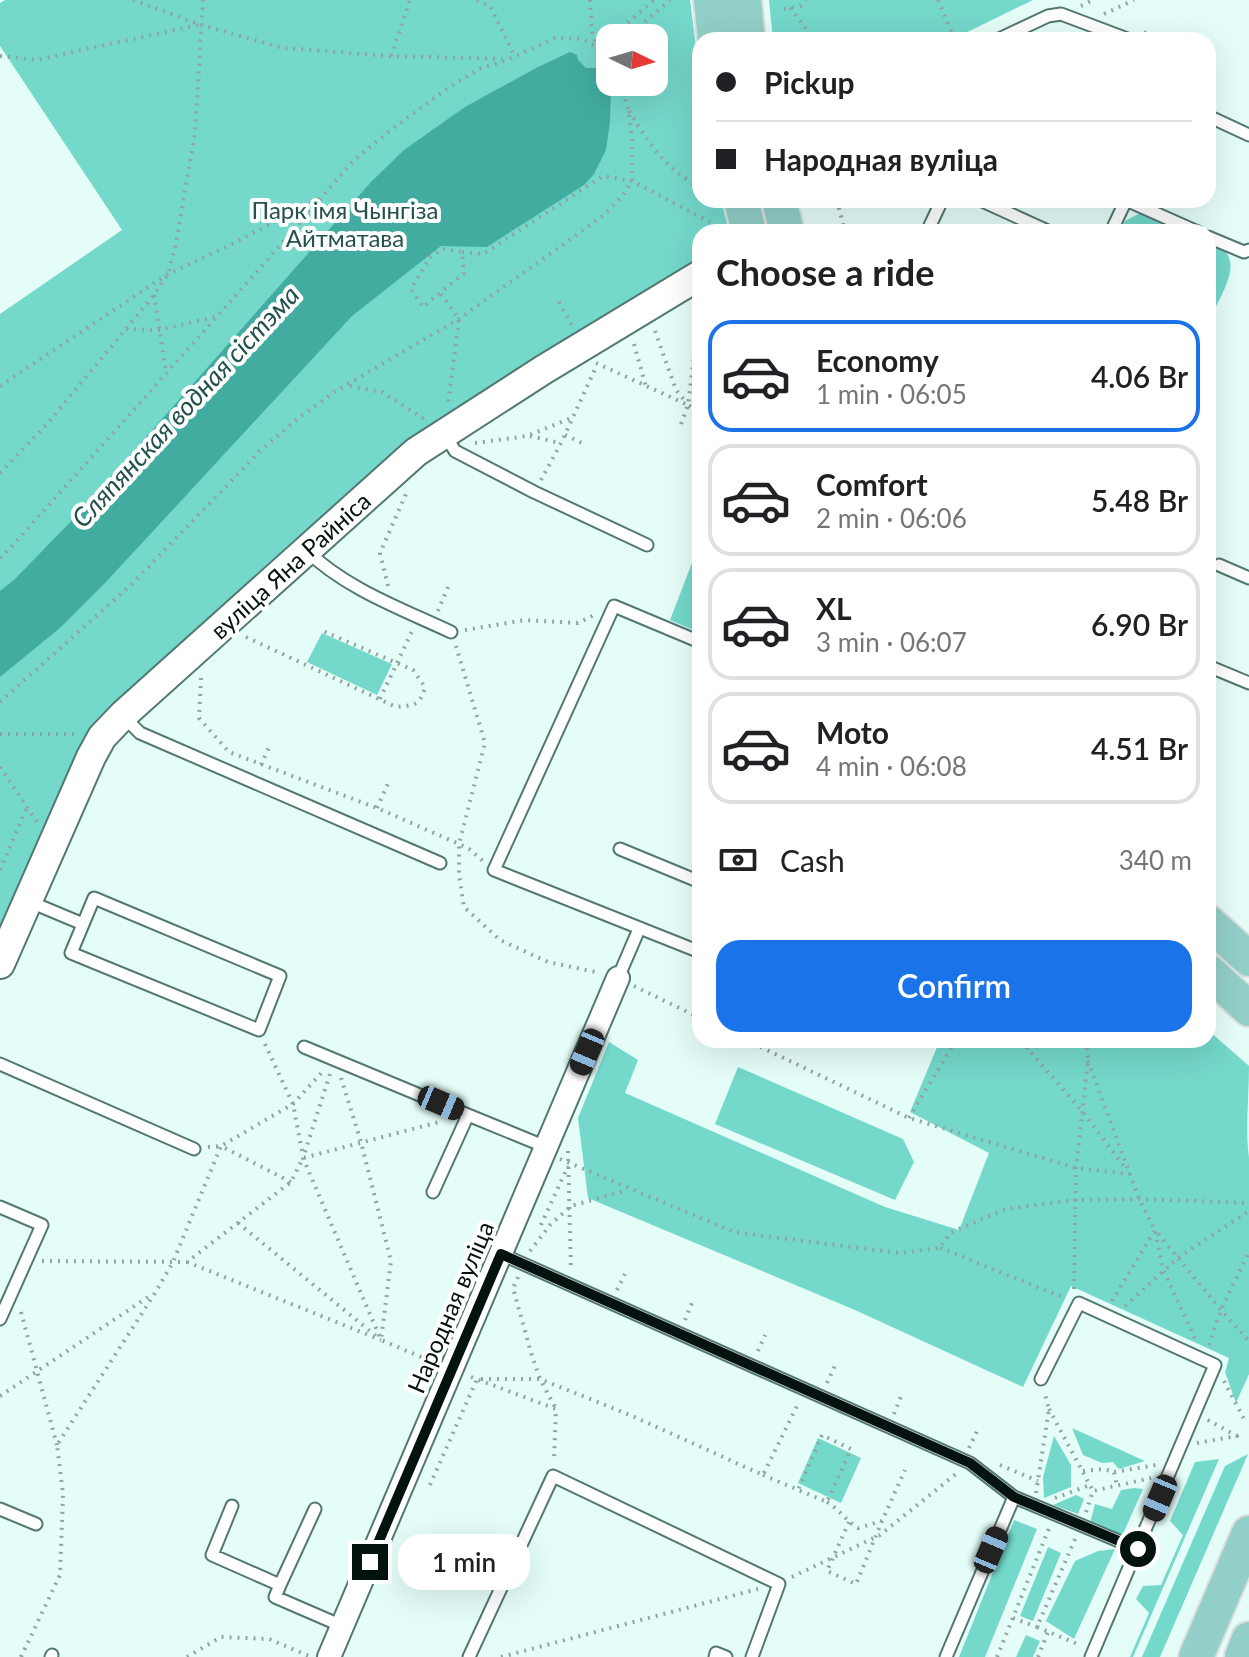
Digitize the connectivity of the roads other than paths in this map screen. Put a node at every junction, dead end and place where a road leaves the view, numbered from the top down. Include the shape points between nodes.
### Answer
1 (711, 0) edge
2 (744, 0) edge
3 (714, 32) edge
4 (747, 32) edge
5 (1014, 32) edge
6 (1125, 32) edge
7 (1216, 120) edge
8 (1249, 135) edge
9 (998, 208) edge
10 (1144, 208) edge
11 (1032, 224) edge
12 (1180, 224) edge
13 (1216, 240) edge
14 (1249, 250) edge
15 (692, 280) edge
16 (454, 439) junction
17 (647, 545) dead end
18 (306, 550) junction
19 (1219, 565) dead end
20 (1249, 578) edge
21 (451, 632) road end
22 (692, 639) edge
23 (1216, 669) edge
24 (1249, 683) edge
25 (123, 715) junction
26 (620, 849) dead end
27 (440, 863) dead end
28 (692, 879) edge
29 (28, 900) junction
30 (83, 924) junction
31 (639, 929) junction
32 (1216, 929) edge
33 (692, 949) edge
34 (1249, 959) edge
35 (0, 964) edge
36 (618, 978) joint
37 (1216, 978) edge
38 (1249, 1009) edge
39 (304, 1047) dead end
40 (0, 1064) edge
41 (468, 1115) junction
42 (194, 1149) road end
43 (545, 1150) junction
44 (433, 1192) dead end
45 (0, 1207) edge
46 (501, 1254) junction
47 (0, 1319) edge
48 (1041, 1379) dead end
49 (1014, 1497) junction
50 (232, 1506) dead end
51 (0, 1509) edge
52 (315, 1509) dead end
53 (36, 1524) dead end
54 (1249, 1533) edge
55 (1138, 1549) junction
56 (280, 1585) junction
57 (342, 1626) junction
58 (1249, 1639) edge
59 (329, 1657) edge
60 (469, 1657) edge
61 (715, 1657) edge
62 (726, 1657) edge
63 (752, 1657) edge
64 (946, 1657) edge
65 (1091, 1657) edge
66 (1196, 1657) edge
67 (1242, 1657) edge

1 - 3 main road
2 - 4 main road
5 - 6 lane via 1061,14
7 - 8 lane
9 - 11 lane
10 - 12 lane
13 - 14 lane
15 - 16 street, вуліца Яна Райніса via 543,370
16 - 17 lane via 455,451
16 - 18 street, вуліца Яна Райніса via 416,452
18 - 21 lane via 322,566 380,600
18 - 25 street, вуліца Яна Райніса
19 - 20 lane
22 - 31 lane via 614,606 494,870
23 - 24 lane
25 - 27 lane via 140,733
25 - 29 street, вуліца Яна Райніса via 91,757
26 - 28 lane
29 - 30 lane
29 - 35 street, вуліца Яна Райніса
30 - 30 lane via 71,953 259,1030 280,976 94,898
31 - 33 lane
31 - 36 lane
32 - 34 main road
36 - 43 street, Народная вуліца
37 - 38 main road
39 - 41 lane
40 - 42 lane
41 - 43 lane
41 - 44 lane
43 - 46 street, Народная вуліца
45 - 47 lane via 42,1225
46 - 49 lane via 970,1463
46 - 57 street, Народная вуліца
48 - 55 lane via 1079,1303 1210,1362 1195,1413
49 - 55 lane
49 - 64 lane
50 - 56 lane via 212,1555
51 - 53 lane
52 - 56 lane
54 - 66 main road
55 - 65 lane
56 - 57 lane via 275,1597
57 - 59 street, Народная вуліца
58 - 67 main road
60 - 63 lane via 553,1476 779,1584
61 - 62 lane

